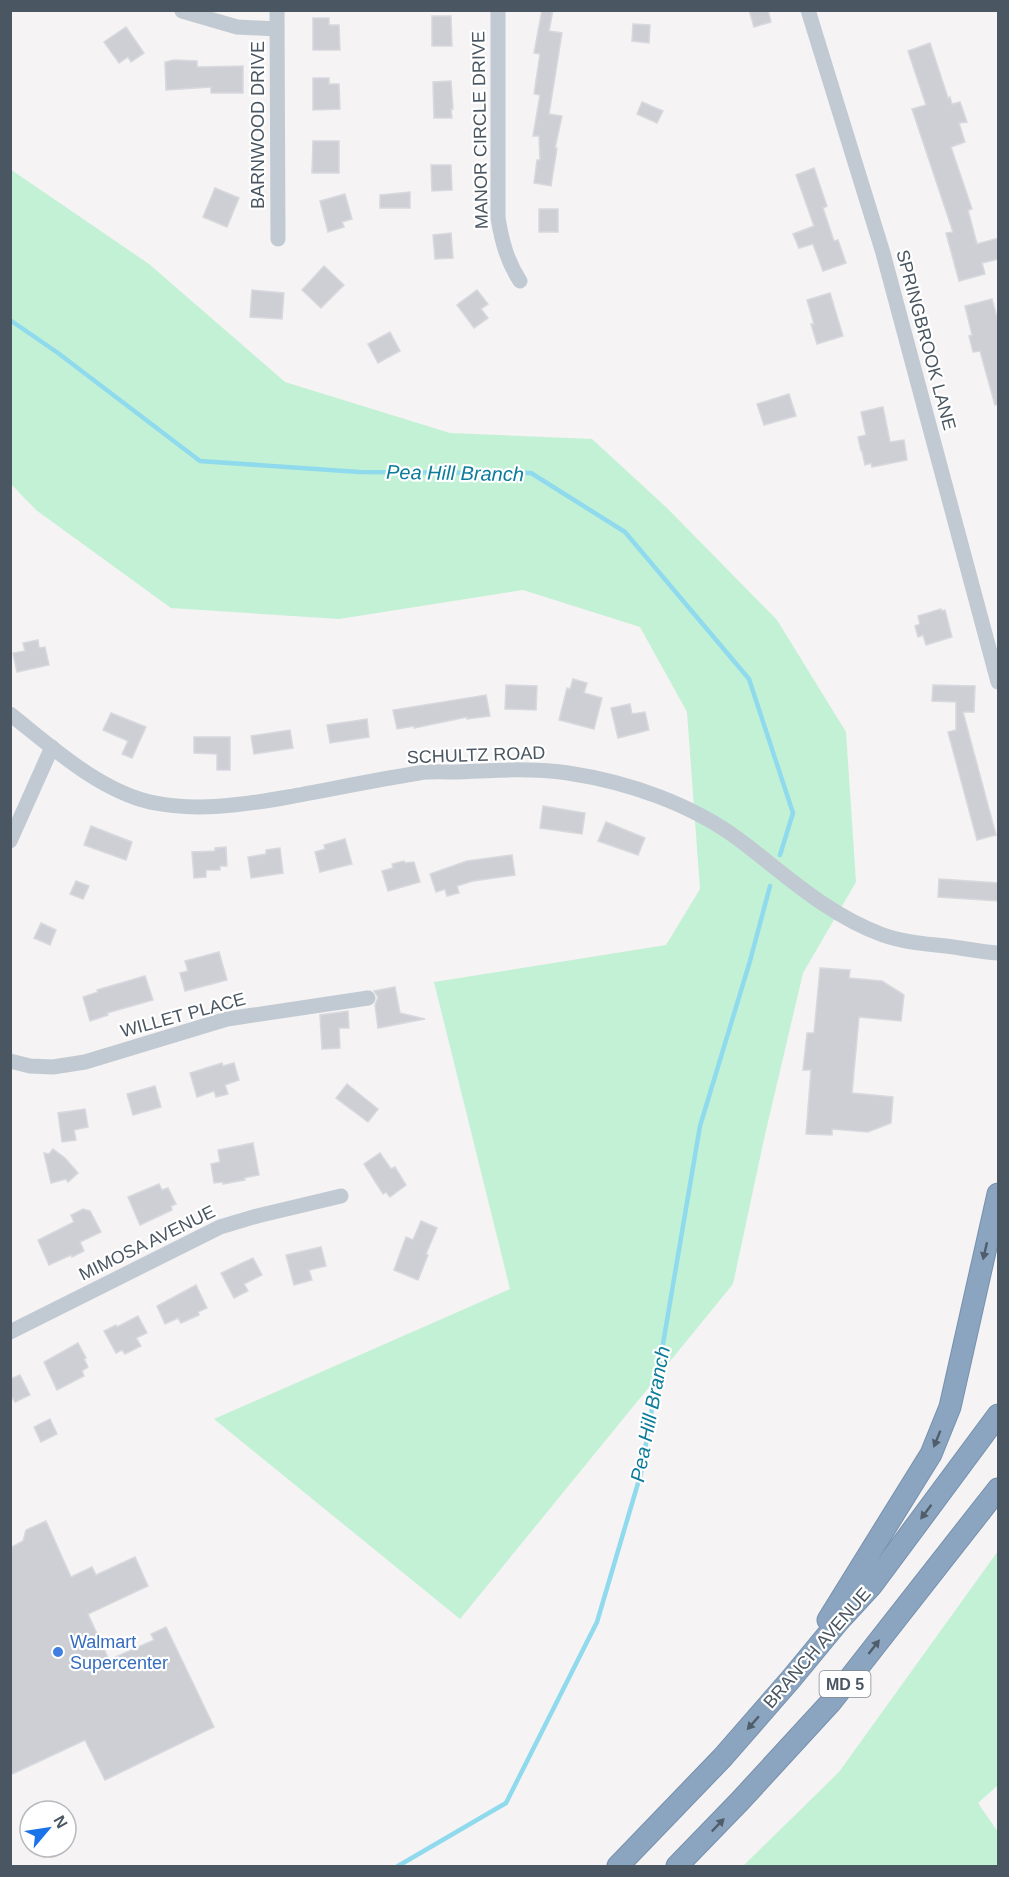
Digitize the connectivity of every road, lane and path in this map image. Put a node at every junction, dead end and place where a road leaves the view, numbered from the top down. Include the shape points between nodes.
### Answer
1 (277, 10) edge
2 (498, 10) edge
3 (808, 10) edge
4 (182, 11) edge
5 (277, 29) junction
6 (278, 239) dead end
7 (520, 281) dead end
8 (999, 682) edge
9 (10, 714) edge
10 (52, 747) junction
11 (10, 841) edge
12 (999, 953) edge
13 (368, 998) dead end
14 (10, 1061) edge
15 (999, 1194) edge
16 (341, 1196) dead end
17 (10, 1332) edge
18 (999, 1415) edge
19 (999, 1489) edge
20 (791, 1679) junction
21 (618, 1866) edge
22 (677, 1866) edge

1 - 5 street, BARNWOOD DRIVE
2 - 7 street, MANOR CIRCLE DRIVE via 498,218 509,263
3 - 8 street, SPRINGBROOK LANE via 883,253
4 - 5 street via 237,27
5 - 6 street, BARNWOOD DRIVE
9 - 10 street, SCHULTZ ROAD
10 - 11 street
10 - 12 street, SCHULTZ ROAD via 129,794 149,802 198,807 265,801 423,772 537,770 583,776 654,796 713,823 809,895 883,935
13 - 14 street, WILLET PLACE via 227,1019 85,1062 53,1067
15 -> 20 highway via 950,1407 931,1454
16 - 17 street, MIMOSA AVENUE via 220,1227
18 -> 20 highway, BRANCH AVENUE / MD 5 via 872,1585
22 -> 19 highway, MD 5 via 831,1702
20 -> 21 highway, BRANCH AVENUE / MD 5 via 687,1796

